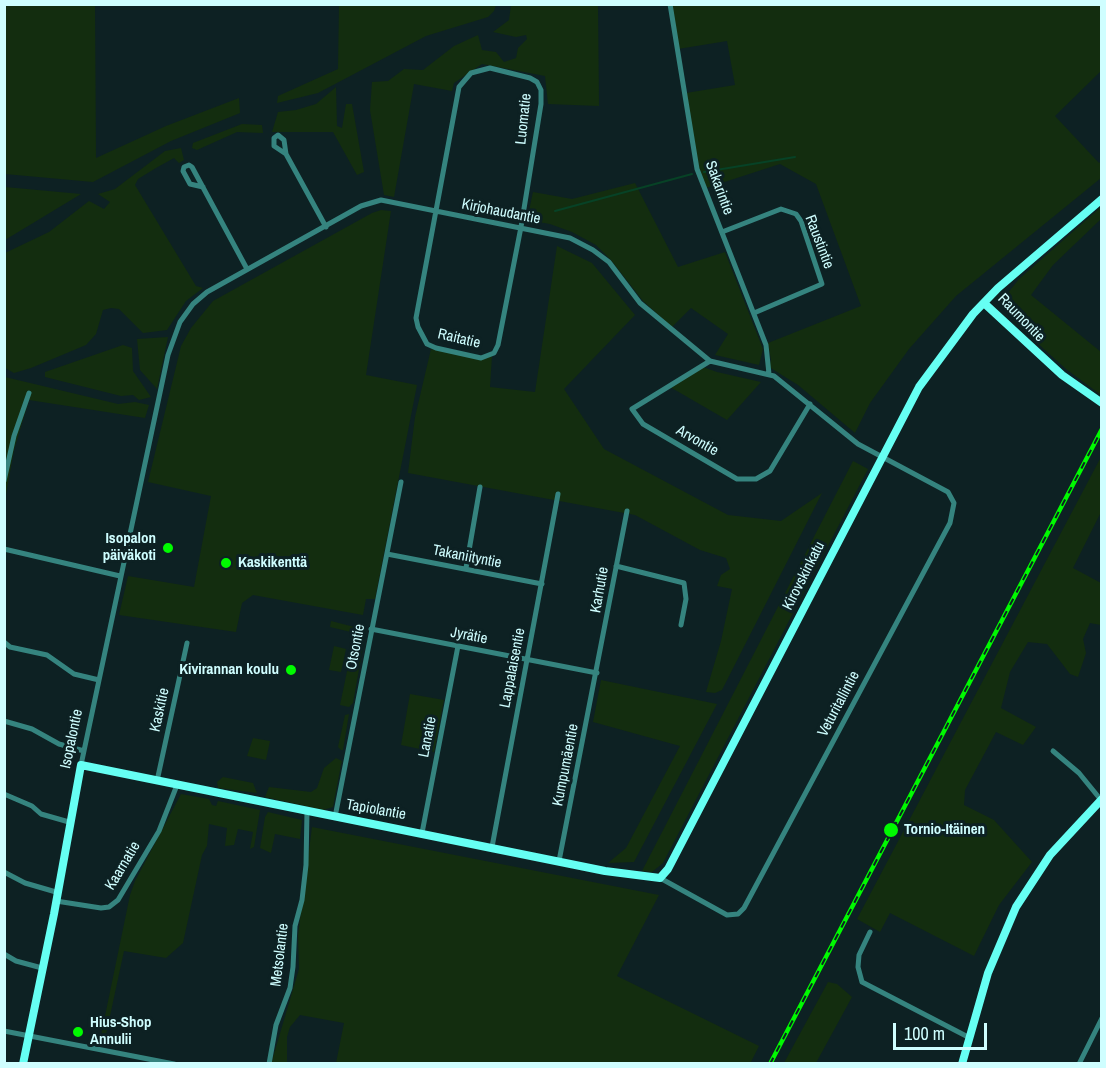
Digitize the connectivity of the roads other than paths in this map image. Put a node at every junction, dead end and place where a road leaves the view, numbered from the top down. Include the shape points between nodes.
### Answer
1 (670, 4) edge
2 (286, 154) dead end
3 (203, 187) dead end
4 (1101, 199) edge
5 (438, 211) junction
6 (326, 227) junction
7 (521, 227) junction
8 (722, 232) junction
9 (247, 269) junction
10 (984, 303) junction
11 (754, 313) junction
12 (711, 361) junction
13 (769, 374) junction
14 (28, 393) dead end
15 (1101, 403) edge
16 (810, 404) junction
17 (154, 421) joint
18 (880, 458) junction
19 (4, 481) edge
20 (401, 482) dead end
21 (480, 487) dead end
22 (558, 494) dead end
23 (627, 511) dead end
24 (4, 549) edge
25 (387, 554) junction
26 (616, 566) junction
27 (466, 568) junction
28 (120, 576) junction
29 (542, 584) junction
30 (681, 625) dead end
31 (371, 629) junction
32 (4, 642) edge
33 (187, 643) dead end
34 (458, 646) junction
35 (526, 659) junction
36 (597, 673) junction
37 (99, 680) junction
38 (4, 721) edge
39 (84, 751) junction
40 (1053, 751) dead end
41 (81, 765) junction
42 (157, 781) junction
43 (177, 785) junction
44 (4, 794) edge
45 (1101, 800) edge
46 (307, 811) junction
47 (335, 817) junction
48 (69, 822) junction
49 (422, 833) junction
50 (492, 847) junction
51 (559, 861) junction
52 (4, 872) edge
53 (662, 876) junction
54 (56, 892) junction
55 (56, 901) junction
56 (870, 932) dead end
57 (4, 954) edge
58 (42, 968) junction
59 (1101, 1018) edge
60 (4, 1031) edge
61 (28, 1037) junction
62 (970, 1038) junction
63 (22, 1064) edge
64 (174, 1064) edge
65 (269, 1064) edge
66 (962, 1064) edge
67 (1079, 1064) edge

1 - 8 street, Sakarintie via 697,169
2 - 6 street
3 - 9 street
4 - 10 street, Raumontie
5 - 6 street, Kirjohaudantie via 381,200 361,206
5 - 7 street, Kirjohaudantie
5 - 7 street, Raitatie via 416,318 418,327 427,344 481,358 494,353 498,345
5 - 7 street, Luomatie via 459,87 471,73 490,68 530,78 541,90
6 - 9 street, Kirjohaudantie
7 - 12 street, Kirjohaudantie via 570,238 593,250 609,262 640,303
8 - 11 street, Sakarintie
8 - 11 street, Raustintie via 781,209 789,210 801,221 822,284
9 - 17 street, Kirjohaudantie via 207,292 185,312 170,346
10 - 15 street, Raumontie via 1062,375
10 - 18 street, Kirovskinkatu via 954,336 924,379
11 - 13 street, Sakarintie via 766,345
12 - 13 street, Kirjohaudantie
12 - 16 street, Arvontie via 632,409 643,424 737,479 756,479 770,471
13 - 16 street, Kirjohaudantie
14 - 19 street
16 - 18 street, Kirjohaudantie
17 - 28 street, Isopalontie
18 - 53 street, Kirovskinkatu
18 - 53 street, Veturitallintie via 948,492 954,503 950,523 744,908 738,914 727,915
20 - 25 street, Otsontie
21 - 27 street
22 - 29 street, Lappalaisentie
23 - 26 street, Karhutie
24 - 28 street
25 - 27 street, Takaniityntie
25 - 31 street, Otsontie
26 - 30 street via 684,584 686,599
26 - 36 street, Karhutie
27 - 29 street, Takaniityntie
28 - 37 street, Isopalontie
29 - 35 street, Lappalaisentie
31 - 34 street, Jyrätie
31 - 47 street, Otsontie
32 - 37 street via 10,647 47,655 74,674
33 - 42 street, Kaskitie
34 - 35 street, Jyrätie
34 - 49 street, Lanatie
35 - 36 street, Jyrätie
35 - 50 street, Lappalaisentie
36 - 51 street, Kumpumäentie
37 - 39 street, Isopalontie
38 - 39 street
39 - 41 street, Isopalontie
40 - 45 street
41 - 42 street, Tapiolantie
41 - 48 street, Isopalontie
42 - 43 street, Tapiolantie
43 - 46 street, Tapiolantie
43 - 55 street, Kaarnatie via 159,831 118,900 110,907 100,908
44 - 48 street via 41,814
45 - 62 street via 1050,855 1016,907 996,950
46 - 47 street, Tapiolantie
46 - 65 street, Metsolantie via 306,865 295,926 290,988 276,1025
47 - 49 street, Tapiolantie
48 - 54 street, Isopalontie
49 - 50 street, Tapiolantie
50 - 51 street, Tapiolantie
51 - 53 street, Tapiolantie
52 - 54 street
54 - 55 street, Isopalontie
55 - 58 street, Isopalontie
56 - 62 street via 859,956 862,982
57 - 58 street
58 - 61 street, Isopalontie
59 - 67 street
60 - 61 street
61 - 63 street, Isopalontie
61 - 64 street
62 - 66 street

